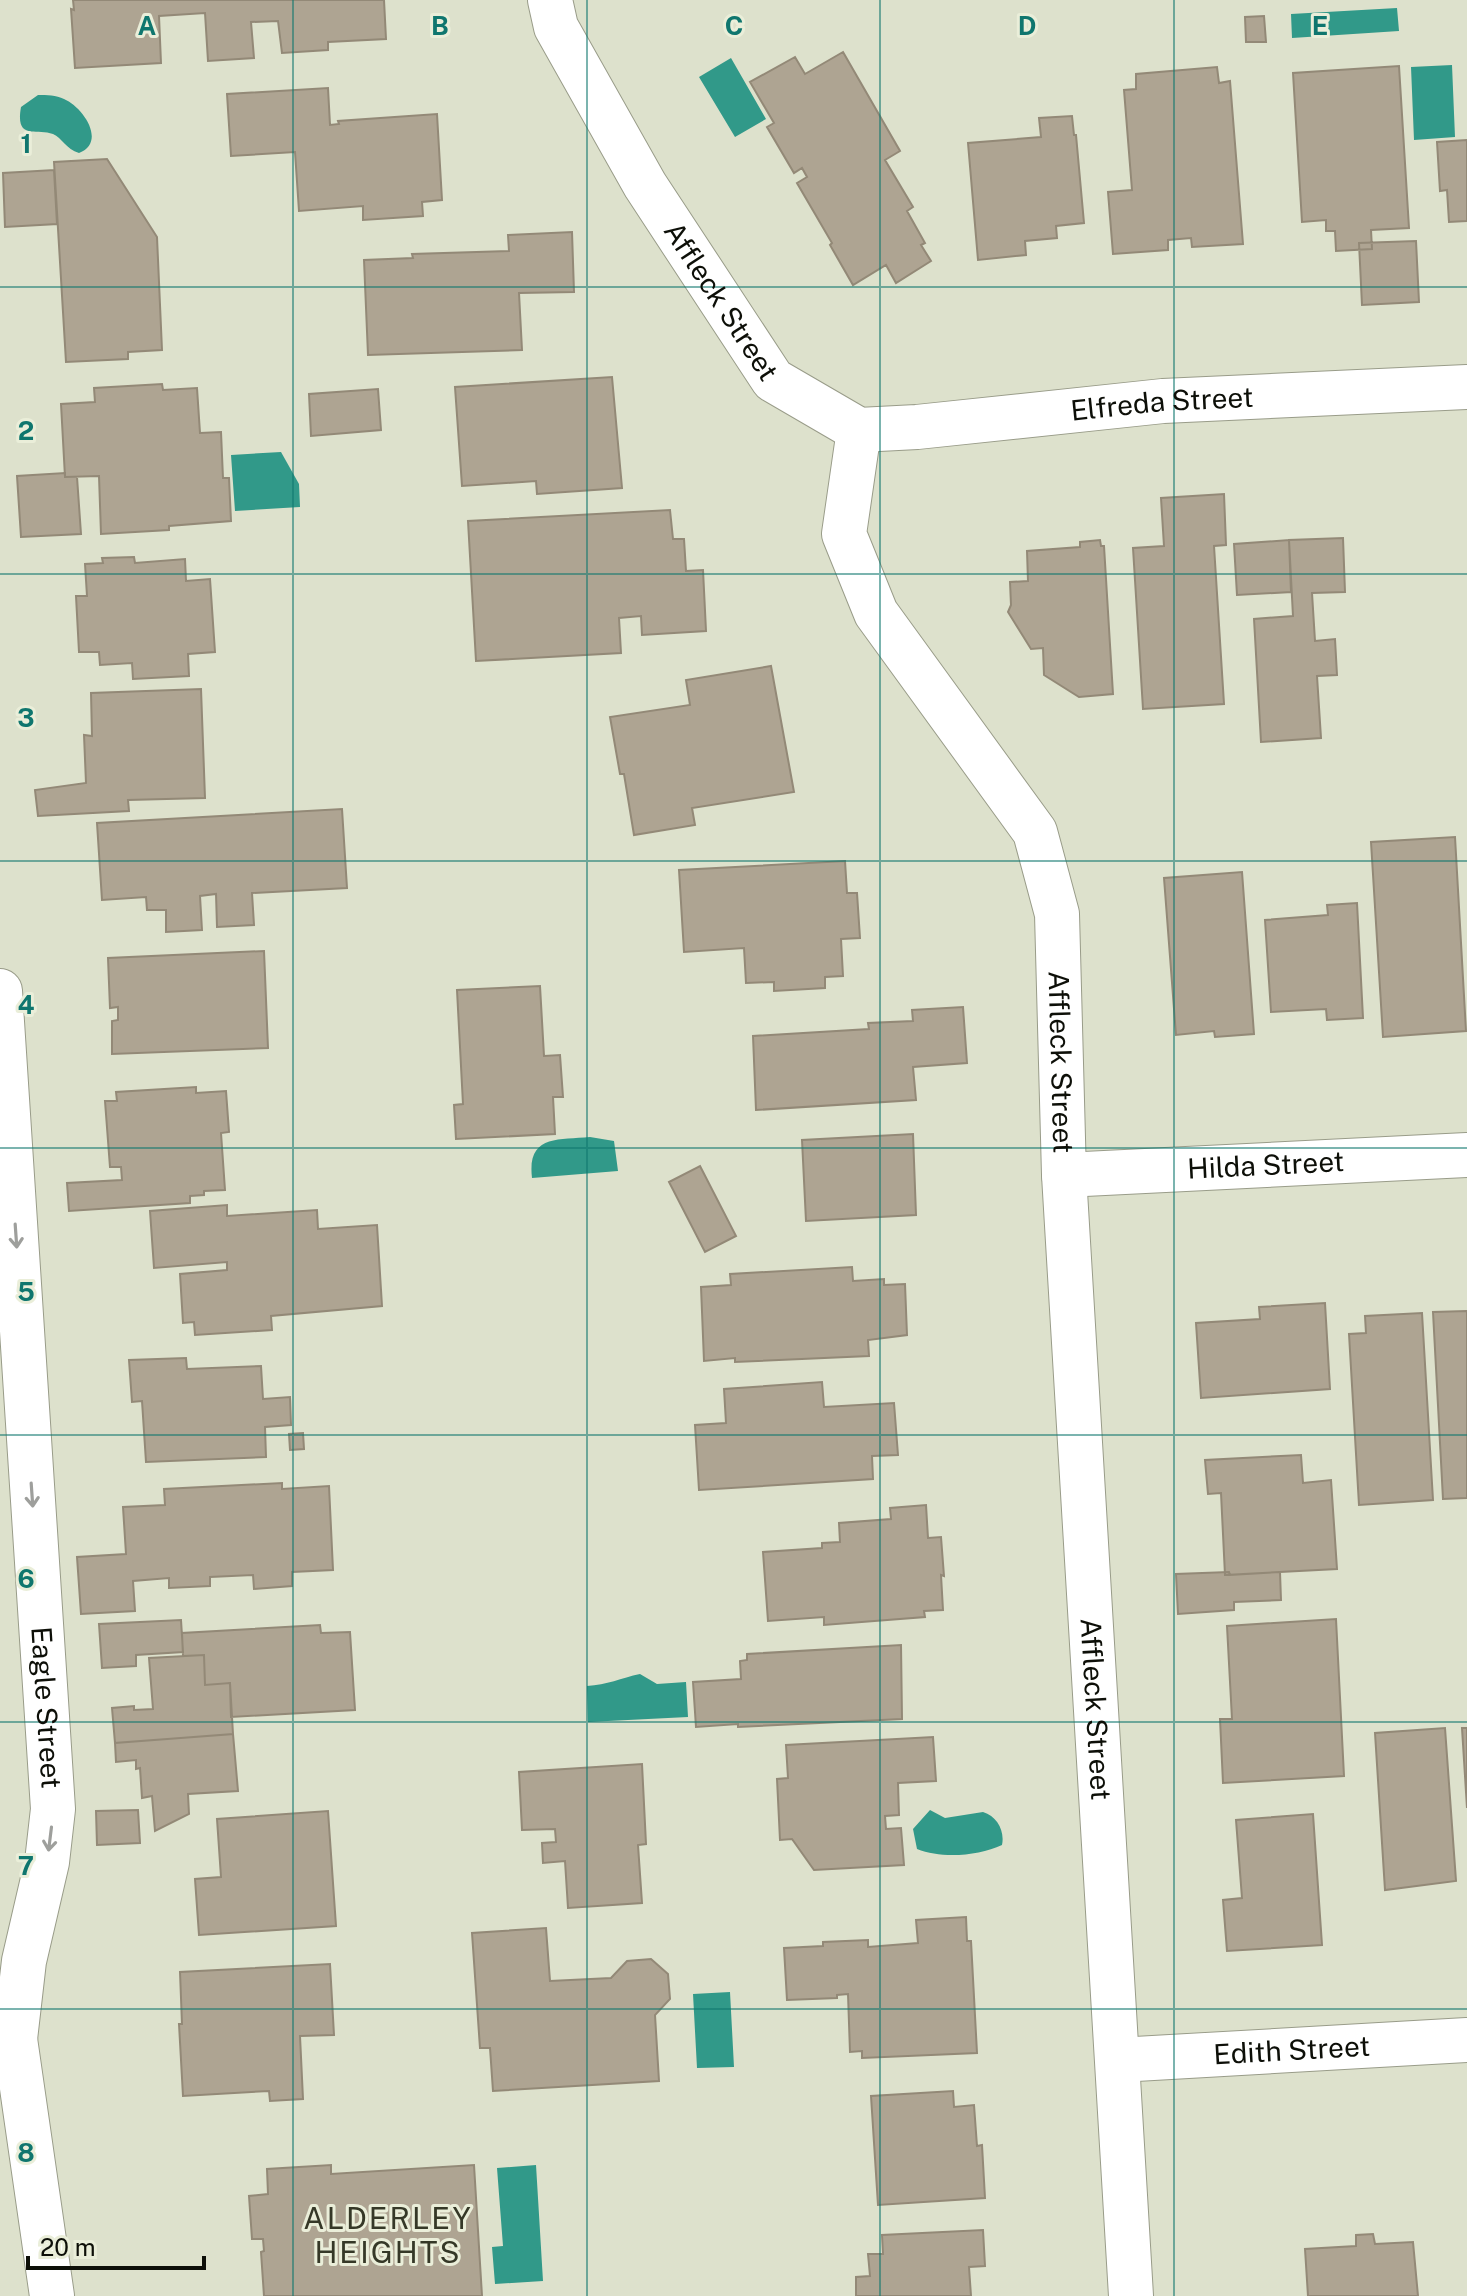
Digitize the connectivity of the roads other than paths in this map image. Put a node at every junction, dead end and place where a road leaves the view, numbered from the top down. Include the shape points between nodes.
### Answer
1 (550, 0) edge
2 (1467, 387) edge
3 (859, 430) junction
4 (0, 991) edge
5 (1467, 1155) edge
6 (1064, 1175) junction
7 (0, 1996) edge
8 (15, 2039) junction
9 (1467, 2040) edge
10 (1118, 2060) junction
11 (52, 2296) edge
12 (1131, 2296) edge

1 - 3 street, Affleck Street via 556,27 645,185 773,380
2 - 3 street, Elfreda Street via 1163,401
3 - 6 street, Affleck Street via 844,534 876,613 1035,832 1057,914
4 -> 8 street, Eagle Street via 53,1809
5 - 6 street, Hilda Street
6 - 10 street, Affleck Street
7 - 8 street, Eagle Street
8 - 11 street, Eagle Street
9 - 10 street, Edith Street
10 - 12 street, Affleck Street

